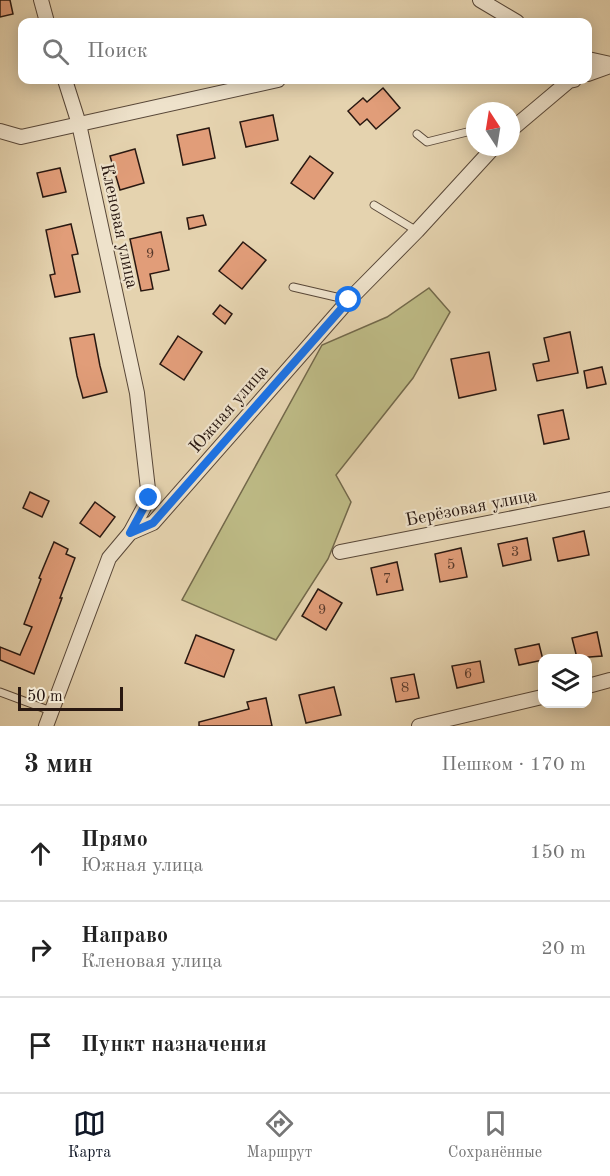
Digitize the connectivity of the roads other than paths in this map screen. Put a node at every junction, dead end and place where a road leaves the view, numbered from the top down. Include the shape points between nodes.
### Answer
1 (41, 0) edge
2 (480, 0) edge
3 (46, 18) edge
4 (510, 18) edge
5 (592, 60) edge
6 (610, 65) edge
7 (592, 72) edge
8 (66, 84) edge
9 (260, 84) edge
10 (565, 84) edge
11 (520, 118) edge
12 (79, 124) junction
13 (0, 130) edge
14 (466, 132) edge
15 (417, 134) dead end
16 (486, 156) edge
17 (374, 205) dead end
18 (417, 231) junction
19 (293, 287) dead end
20 (349, 300) junction
21 (610, 499) edge
22 (130, 533) junction
23 (340, 552) dead end
24 (610, 681) edge
25 (592, 685) edge
26 (0, 692) edge
27 (538, 698) edge
28 (51, 711) junction
29 (46, 726) edge
30 (419, 726) edge

1 - 3 street
2 - 4 street
5 - 6 street
6 - 7 street
8 - 12 street, Кленовая улица
9 - 12 street
10 - 11 street
12 - 13 street via 21,137
12 - 22 street, Кленовая улица via 136,393 149,498
14 - 15 lane via 427,142
16 - 18 street, Южная улица
17 - 18 lane
18 - 20 street, Южная улица
19 - 20 lane
20 - 22 street, Южная улица via 153,523
21 - 23 street, Берёзовая улица
22 - 28 street, Южная улица via 109,558
24 - 25 street
26 - 28 lane
27 - 30 street
28 - 29 street, Южная улица

